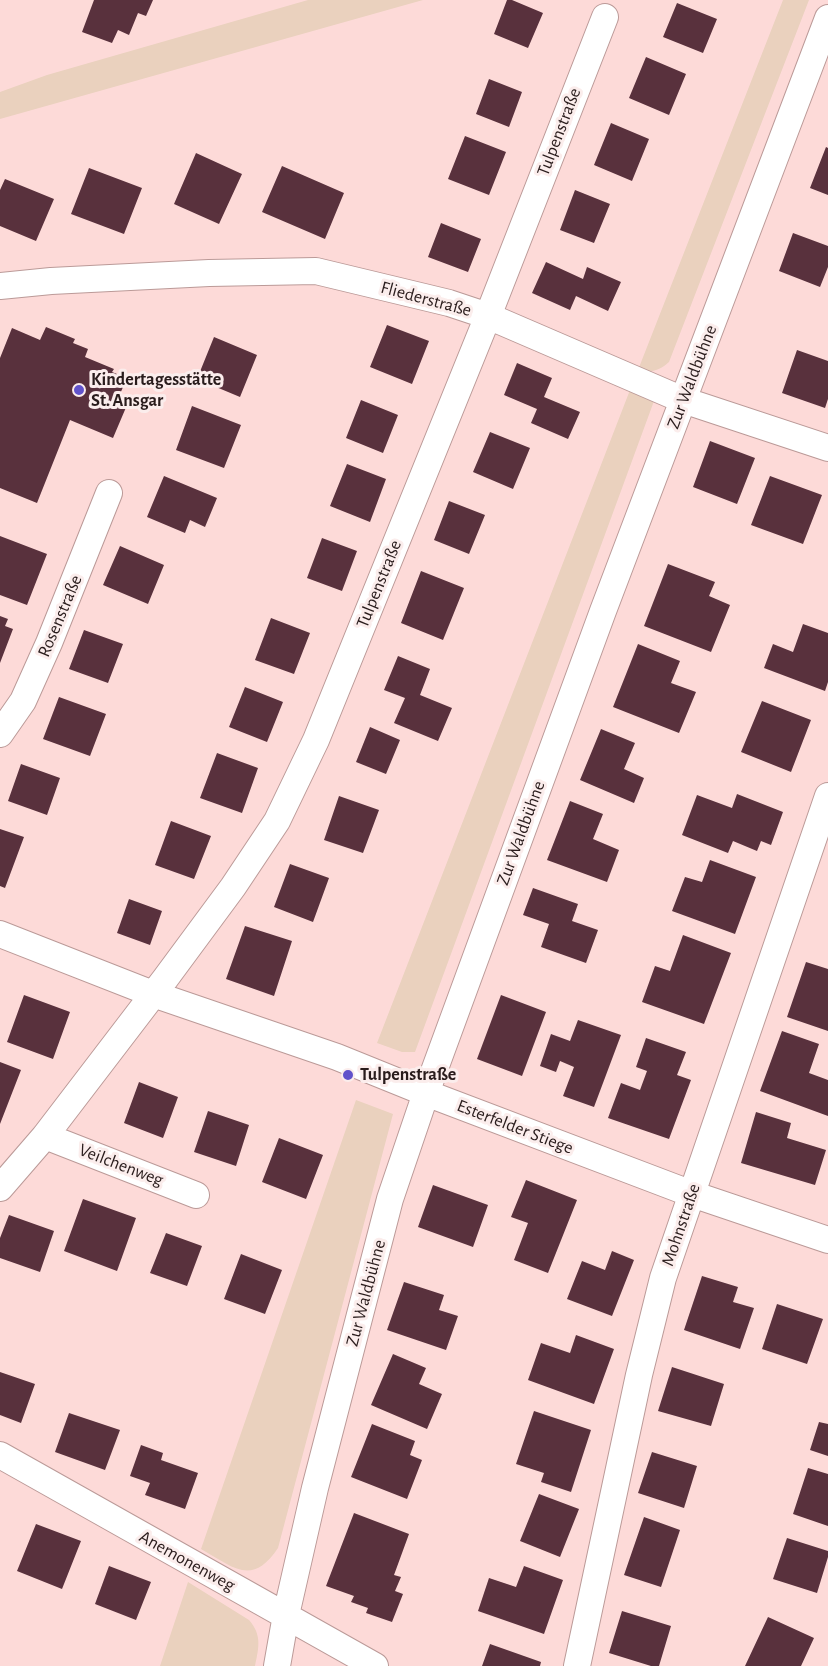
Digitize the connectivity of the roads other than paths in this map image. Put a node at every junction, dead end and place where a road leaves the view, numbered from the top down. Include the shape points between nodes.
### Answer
1 (605, 16) dead end
2 (828, 18) edge
3 (0, 286) edge
4 (488, 316) junction
5 (683, 400) junction
6 (828, 448) edge
7 (110, 493) dead end
8 (0, 734) edge
9 (828, 796) edge
10 (0, 934) edge
11 (153, 994) junction
12 (426, 1093) junction
13 (45, 1136) junction
14 (0, 1188) edge
15 (692, 1194) junction
16 (196, 1195) dead end
17 (828, 1240) edge
18 (0, 1455) edge
19 (286, 1615) junction
20 (277, 1666) edge
21 (375, 1666) edge
22 (577, 1666) edge

1 - 4 street, Tulpenstraße
2 - 5 street, Zur Waldbühne
3 - 4 street, Fliederstraße via 209,273 316,271
4 - 5 street, Fliederstraße
4 - 11 street, Tulpenstraße via 316,740 277,820 233,887
5 - 6 street, Fliederstraße
5 - 12 street, Zur Waldbühne
7 - 8 street, Rosenstraße via 23,701
9 - 15 street, Mohnstraße
10 - 11 street, Esterfelder Stiege
11 - 12 street, Esterfelder Stiege
11 - 13 street, Tulpenstraße
12 - 15 street, Esterfelder Stiege
12 - 19 street, Zur Waldbühne via 390,1199
13 - 14 street, Tulpenstraße
13 - 16 street, Veilchenweg
15 - 17 street, Esterfelder Stiege
15 - 22 street, Mohnstraße via 663,1278 641,1364
18 - 19 street, Anemonenweg
19 - 20 street, Zur Waldbühne
19 - 21 street, Anemonenweg

